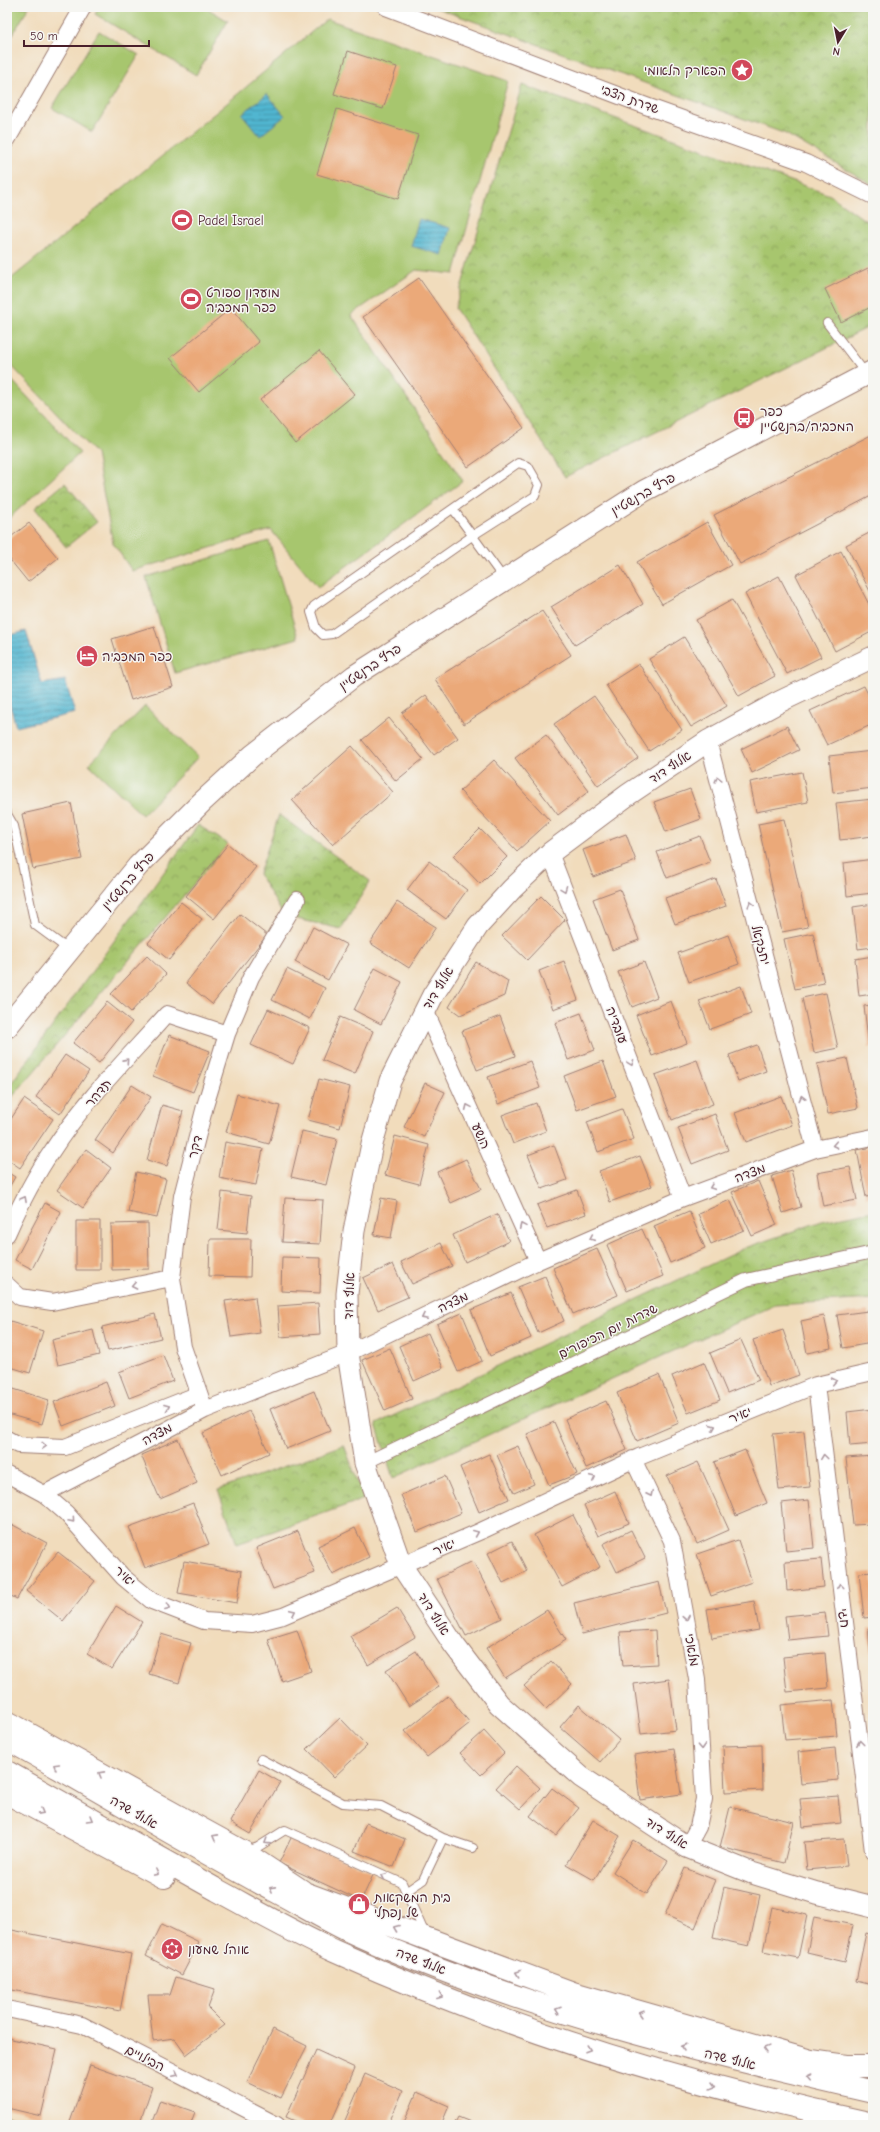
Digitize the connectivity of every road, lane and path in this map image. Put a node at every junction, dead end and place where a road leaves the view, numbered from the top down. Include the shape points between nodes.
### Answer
1 (84, 7) edge
2 (386, 7) edge
3 (7, 140) edge
4 (873, 196) edge
5 (827, 323) dead end
6 (871, 375) edge
7 (453, 509) junction
8 (472, 536) junction
9 (505, 580) junction
10 (873, 657) edge
11 (708, 741) junction
12 (7, 814) edge
13 (550, 853) junction
14 (297, 900) dead end
15 (69, 951) junction
16 (425, 1010) junction
17 (7, 1027) edge
18 (228, 1034) junction
19 (873, 1137) edge
20 (815, 1149) junction
21 (683, 1198) junction
22 (7, 1234) edge
23 (873, 1252) edge
24 (538, 1261) junction
25 (172, 1278) junction
26 (7, 1285) edge
27 (348, 1353) junction
28 (873, 1372) edge
29 (816, 1385) junction
30 (199, 1394) junction
31 (205, 1410) junction
32 (7, 1439) edge
33 (633, 1459) junction
34 (365, 1463) junction
35 (7, 1474) edge
36 (44, 1494) junction
37 (401, 1565) junction
38 (7, 1722) edge
39 (7, 1739) edge
40 (261, 1759) dead end
41 (7, 1772) edge
42 (7, 1793) edge
43 (443, 1838) junction
44 (688, 1847) junction
45 (473, 1848) dead end
46 (873, 1851) edge
47 (243, 1852) junction
48 (406, 1891) junction
49 (307, 1894) junction
50 (873, 1907) edge
51 (427, 1940) junction
52 (405, 1955) junction
53 (403, 1981) junction
54 (7, 2009) edge
55 (873, 2066) edge
56 (848, 2086) junction
57 (873, 2086) edge
58 (873, 2092) edge
59 (873, 2124) edge
60 (277, 2125) edge

1 - 3 street
2 - 4 street, שדרת הצבי via 646,106 806,162
5 - 6 lane
6 - 9 street, פרץ ברנשטיין via 644,491
7 - 8 lane
7 - 8 lane via 518,463 528,466 539,485 535,496
7 - 8 lane via 314,606 311,612 316,628 323,635 332,634
8 - 9 lane
9 - 15 street, פרץ ברנשטיין via 354,676 253,755 138,866
10 - 11 street, אלוף דוד via 779,702
11 - 13 street, אלוף דוד via 629,794
20 -> 11 street, יחזקאל
12 - 15 lane via 14,826 35,925
13 - 16 street, אלוף דוד via 478,926
13 -> 21 street, עובדיה
14 - 18 street, דקר via 251,977
15 - 17 street, פרץ ברנשטיין
24 -> 16 street, הושע
16 - 27 street, אלוף דוד via 390,1081 372,1144 353,1239 347,1294
22 -> 18 street, תדהר via 22,1201 52,1150 94,1096 167,1014
18 - 25 street, דקר via 205,1106 182,1196
19 -> 20 street, מצדה
20 -> 21 street, מצדה
21 -> 24 street, מצדה
23 - 34 street, שדרות יום הכיפורים via 746,1280
24 -> 27 street, מצדה
25 -> 26 street via 52,1302 20,1297
25 - 30 street, דקר via 183,1347
27 - 31 street, מצדה
27 - 34 street, אלוף דוד
29 -> 28 street, יאיר
33 -> 29 street, יאיר
46 -> 29 street, חגי
30 - 31 street, דקר
32 -> 30 street, מצדה via 18,1445 65,1447
31 - 36 street, מצדה
37 -> 33 street, יאיר via 481,1531
33 -> 44 street, מלאכי via 672,1541 697,1679 704,1799 698,1826
34 - 37 street, אלוף דוד
35 - 36 street, יאיר
36 -> 37 street, יאיר via 152,1601 204,1620 252,1624 283,1616
37 - 44 street, אלוף דוד via 454,1645 499,1704 581,1777
47 -> 38 main road
52 -> 39 main road, אלוף שדה via 356,1934 235,1870
40 - 43 lane via 343,1803 381,1806
41 -> 53 main road, אלוף שדה via 272,1920
42 -> 53 main road via 127,1858 302,1946
43 - 45 lane
43 - 48 lane via 423,1880
44 - 50 street, אלוף דוד via 752,1873
48 -> 47 lane via 402,1883 285,1830 258,1847
47 - 49 main road
48 - 51 lane
51 -> 49 main road
49 - 52 main road
55 -> 51 main road via 846,2066 811,2061 740,2042 573,1993
56 -> 52 main road, אלוף שדה via 724,2058 598,2024
53 -> 59 main road, אלוף שדה via 500,2019 597,2052 709,2085
54 -> 60 street, הבילויים via 82,2025
56 - 57 main road
56 - 58 main road, אלוף שדה

